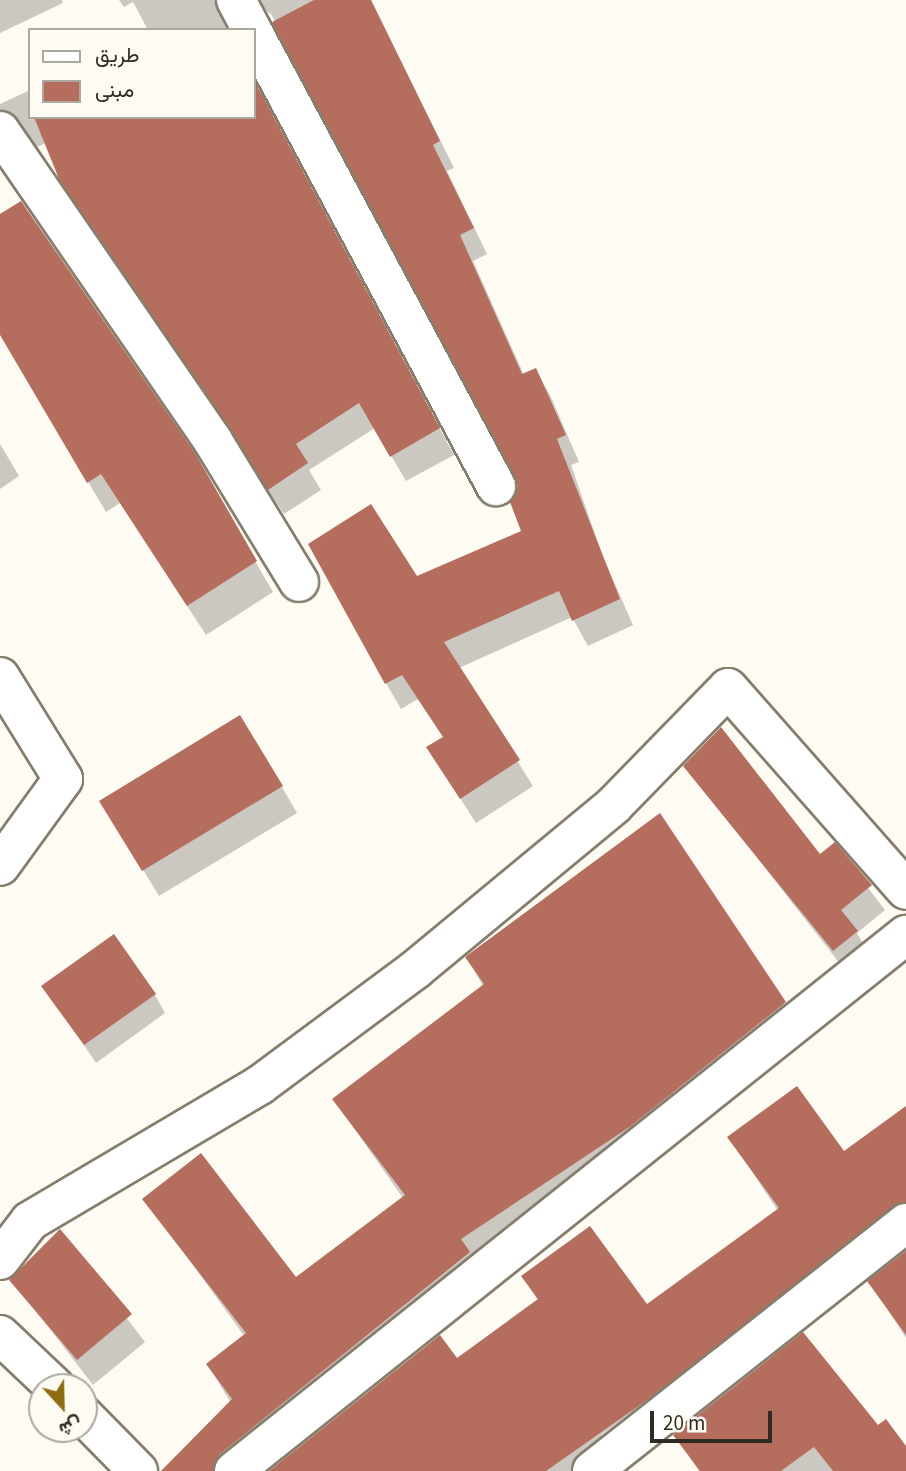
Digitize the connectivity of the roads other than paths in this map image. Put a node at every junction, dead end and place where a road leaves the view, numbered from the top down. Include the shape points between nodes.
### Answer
1 (236, 0) edge
2 (251, 28) edge
3 (256, 38) edge
4 (0, 131) edge
5 (496, 486) dead end
6 (299, 582) dead end
7 (0, 677) edge
8 (0, 866) edge
9 (906, 890) edge
10 (906, 935) edge
11 (906, 1223) edge
12 (0, 1260) edge
13 (0, 1335) edge
14 (40, 1373) edge
15 (98, 1430) edge
16 (138, 1471) edge
17 (234, 1471) edge
18 (592, 1471) edge

1 - 2 street
3 - 5 street
4 - 6 street via 213,441
7 - 8 street via 64,779
9 - 12 street via 728,688 614,805 416,969 260,1085 30,1221
10 - 17 street
11 - 18 street
13 - 14 street
15 - 16 street

